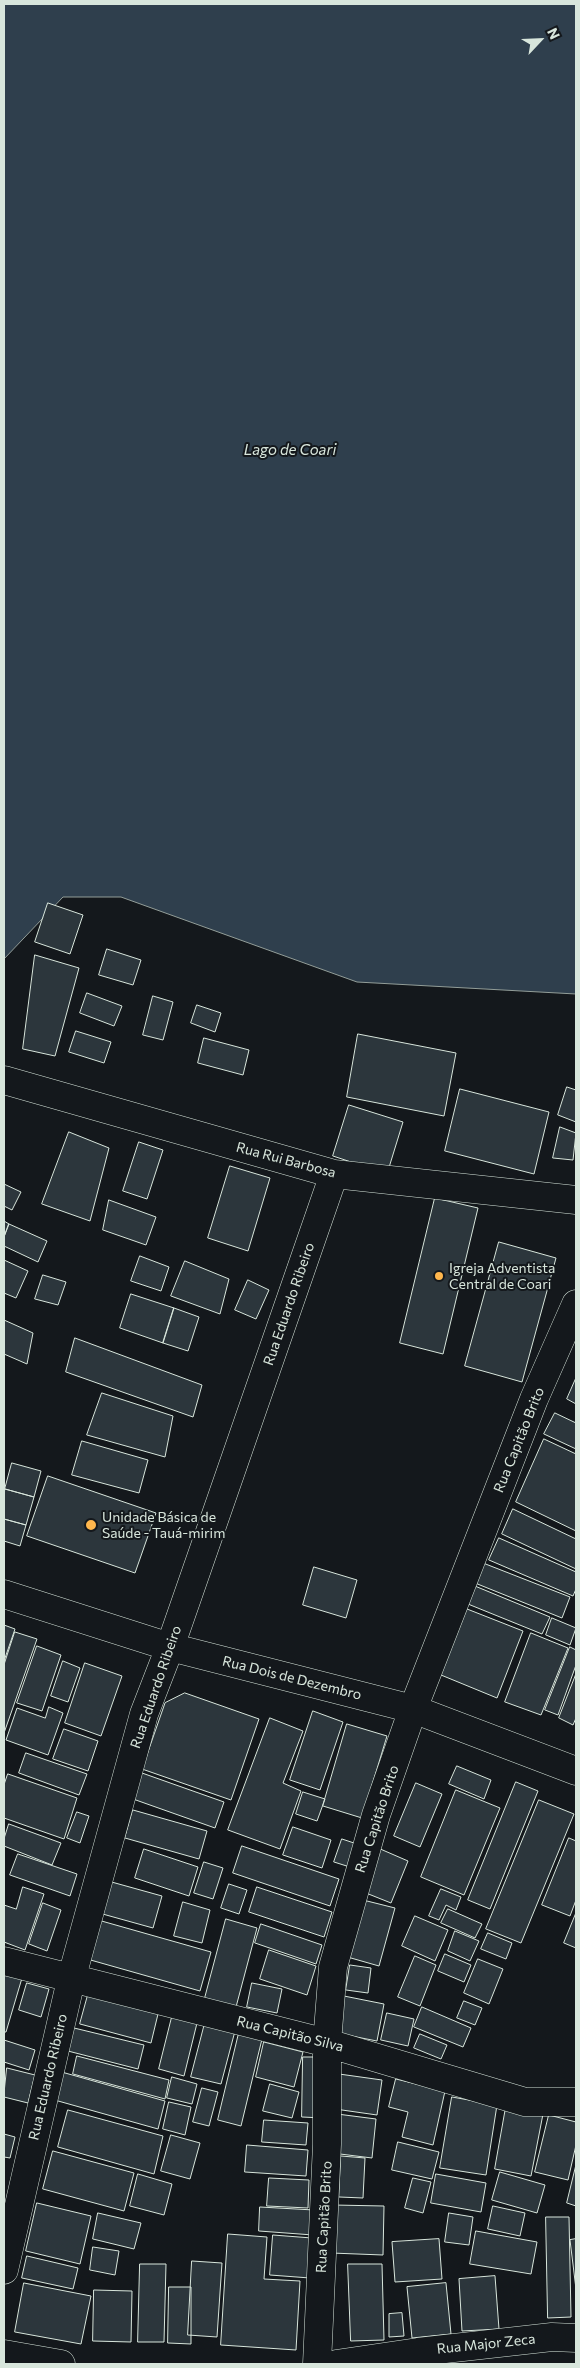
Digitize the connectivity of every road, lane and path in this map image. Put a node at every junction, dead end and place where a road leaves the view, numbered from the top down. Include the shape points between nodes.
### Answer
1 (4, 1080) edge
2 (334, 1174) junction
3 (576, 1200) edge
4 (576, 1304) edge
5 (4, 1594) edge
6 (170, 1647) junction
7 (414, 1709) junction
8 (576, 1771) edge
9 (4, 1961) edge
10 (71, 1980) junction
11 (327, 2043) junction
12 (576, 2102) edge
13 (4, 2270) edge
14 (576, 2338) edge
15 (4, 2354) edge
16 (61, 2364) edge
17 (317, 2364) edge
18 (336, 2364) edge

1 - 2 street, Rua Rui Barbosa
2 - 3 street, Rua Rui Barbosa
2 - 6 street, Rua Eduardo Ribeiro
4 - 7 street, Rua Capitão Brito via 534,1399
5 - 6 street, Rua Dois de Dezembro
6 - 7 street, Rua Dois de Dezembro
6 - 10 street, Rua Eduardo Ribeiro via 144,1714
7 - 8 street, Rua Dois de Dezembro
7 - 11 street, Rua Capitão Brito via 376,1815 333,1967
9 - 10 street, Rua Capitão Silva
10 - 11 street, Rua Capitão Silva
10 - 13 street, Rua Eduardo Ribeiro
11 - 12 street, Rua Capitão Silva via 526,2102
11 - 17 street, Rua Capitão Brito via 327,2144
14 - 18 street, Rua Major Zeca via 552,2337
15 - 16 street

